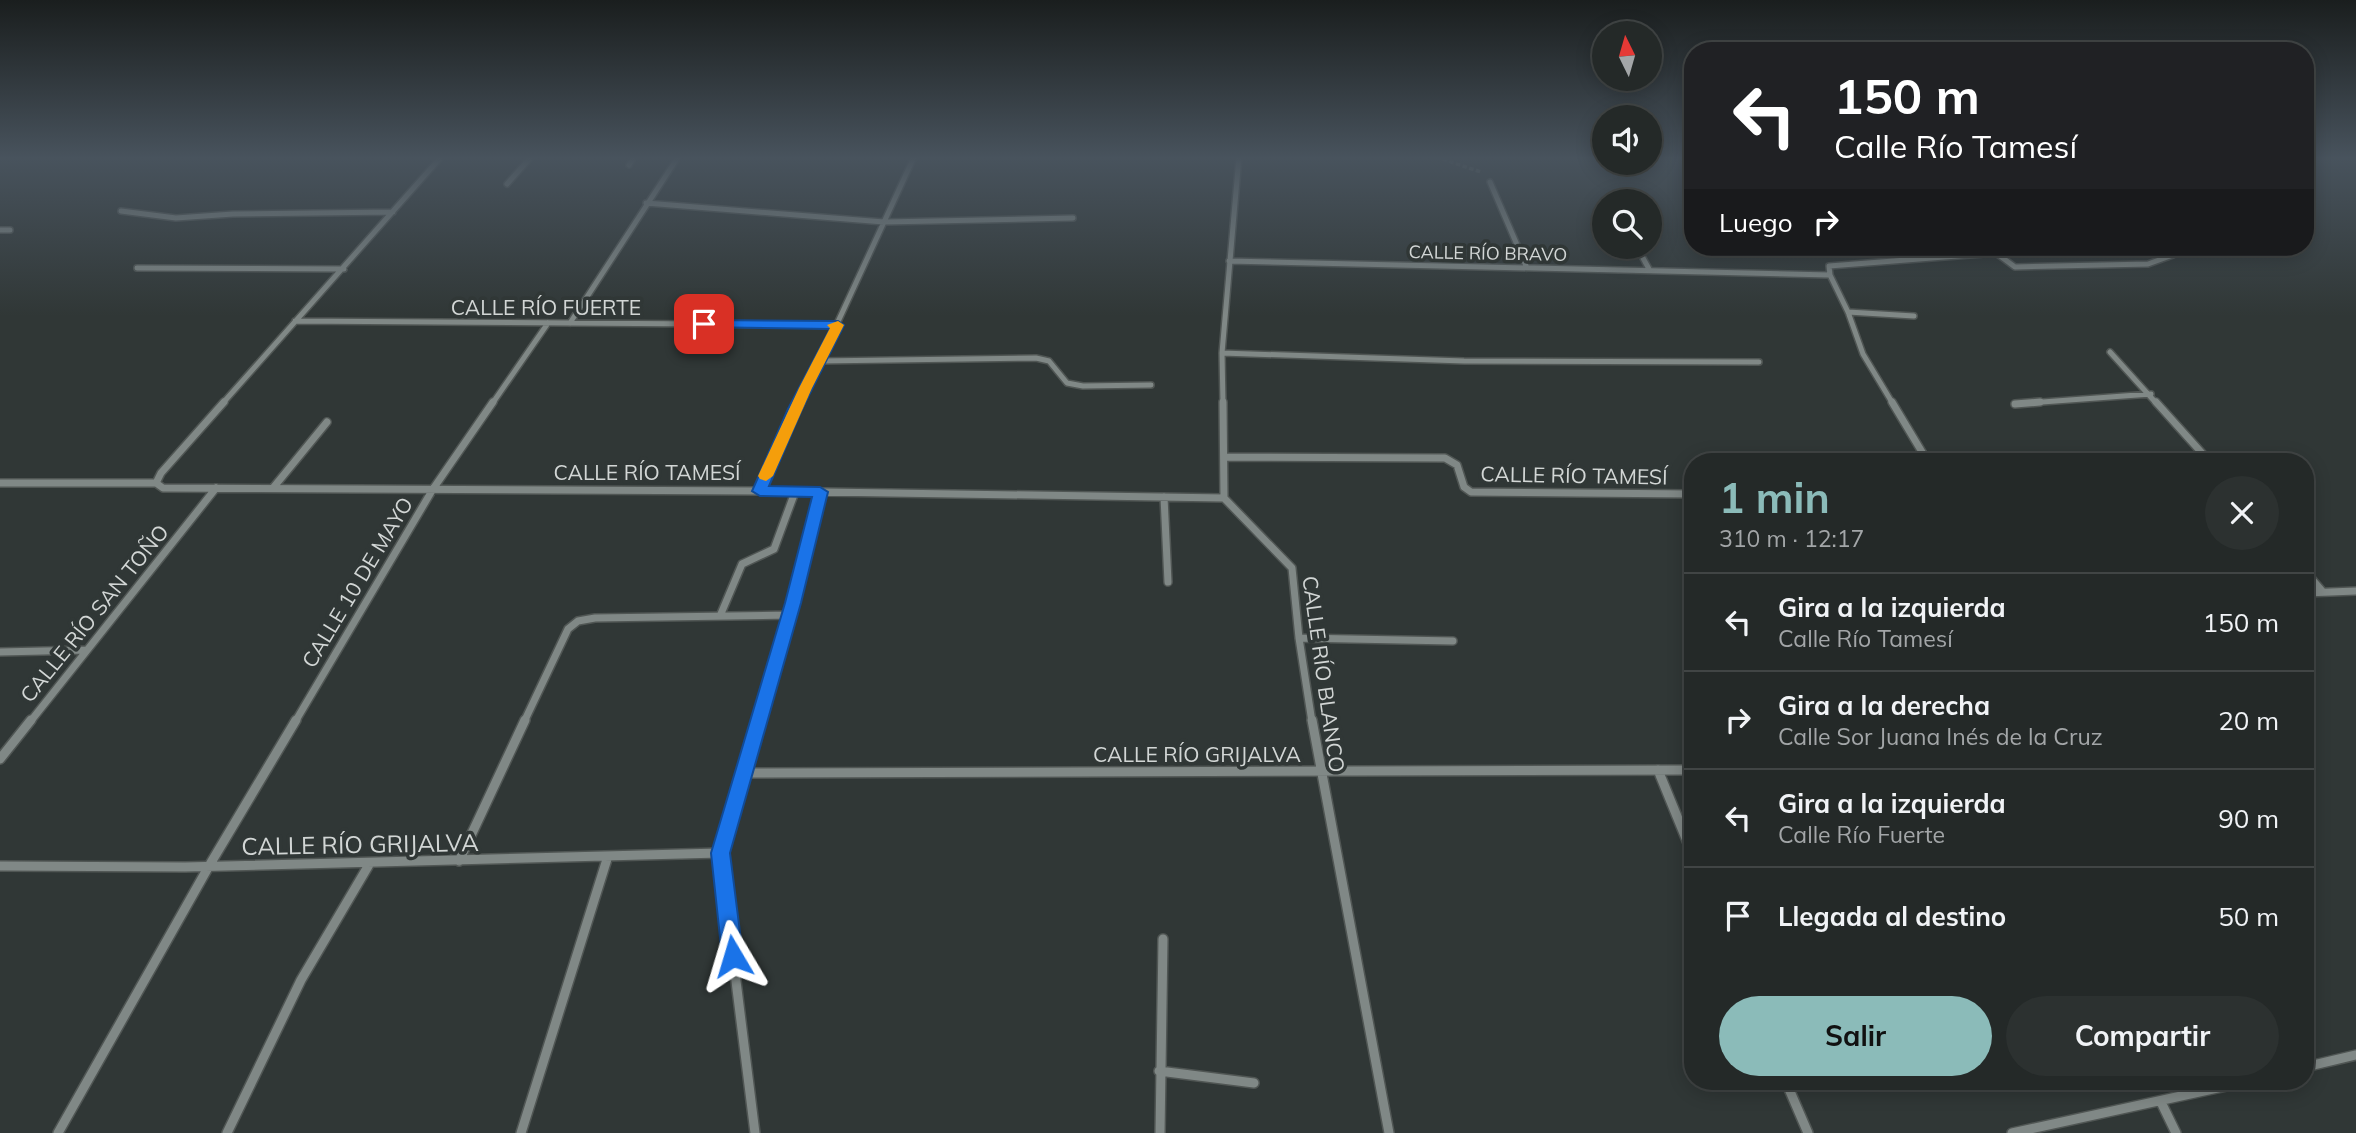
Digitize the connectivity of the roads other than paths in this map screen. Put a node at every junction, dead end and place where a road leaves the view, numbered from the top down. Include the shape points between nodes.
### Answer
1 (642, 210) edge
2 (732, 210) edge
3 (890, 210) edge
4 (1234, 210) edge
5 (1502, 210) edge
6 (121, 211) dead end
7 (393, 212) joint
8 (1073, 218) dead end
9 (884, 222) junction
10 (0, 230) edge
11 (10, 230) dead end
12 (1933, 256) edge
13 (2002, 256) edge
14 (2170, 256) edge
15 (1644, 259) edge
16 (1229, 261) junction
17 (137, 268) dead end
18 (1527, 268) junction
19 (344, 269) junction
20 (1649, 269) junction
21 (1830, 275) junction
22 (1848, 312) junction
23 (1914, 316) dead end
24 (295, 321) junction
25 (548, 323) junction
26 (570, 323) junction
27 (838, 325) junction
28 (2110, 352) dead end
29 (1222, 353) junction
30 (819, 361) junction
31 (1759, 362) dead end
32 (1151, 385) dead end
33 (2151, 394) junction
34 (2015, 404) dead end
35 (327, 422) dead end
36 (1923, 453) edge
37 (2202, 453) edge
38 (1224, 457) junction
39 (0, 483) edge
40 (156, 483) junction
41 (216, 488) junction
42 (274, 488) junction
43 (433, 489) junction
44 (760, 491) junction
45 (795, 492) junction
46 (820, 492) junction
47 (1684, 494) edge
48 (1164, 497) junction
49 (1224, 498) junction
50 (1168, 582) dead end
51 (2314, 582) edge
52 (2356, 591) edge
53 (2314, 592) edge
54 (2323, 592) junction
55 (789, 615) junction
56 (720, 616) junction
57 (1299, 638) junction
58 (1453, 640) dead end
59 (87, 650) junction
60 (0, 652) edge
61 (0, 760) edge
62 (1684, 770) edge
63 (1658, 771) junction
64 (1320, 772) junction
65 (744, 773) junction
66 (1684, 834) edge
67 (720, 853) junction
68 (608, 856) junction
69 (459, 861) junction
70 (370, 863) junction
71 (0, 866) edge
72 (209, 866) junction
73 (1163, 939) dead end
74 (2356, 1055) edge
75 (2314, 1065) edge
76 (1158, 1071) junction
77 (1254, 1083) dead end
78 (1789, 1090) edge
79 (2211, 1090) edge
80 (2161, 1102) junction
81 (58, 1133) edge
82 (227, 1133) edge
83 (521, 1133) edge
84 (755, 1133) edge
85 (1160, 1133) edge
86 (1389, 1133) edge
87 (1808, 1133) edge
88 (2012, 1133) edge
89 (2176, 1133) edge

1 - 26 street
2 - 9 street
3 - 9 street
4 - 16 street
5 - 18 street
6 - 7 street via 176,218
7 - 19 street
8 - 9 street
9 - 27 street
10 - 11 street
12 - 21 street via 1829,266
13 - 14 street via 2015,267 2148,264
15 - 20 street
16 - 18 street, CALLE RÍO BRAVO
16 - 29 street
17 - 19 street
18 - 20 street, CALLE RÍO BRAVO
19 - 24 street
20 - 21 street, CALLE RÍO BRAVO
21 - 22 street
22 - 23 street
22 - 36 street via 1863,354
24 - 25 street, CALLE RÍO FUERTE
24 - 40 street
25 - 26 street, CALLE RÍO FUERTE
25 - 43 street, CALLE 10 DE MAYO
26 - 27 street, CALLE RÍO FUERTE
27 - 30 street
28 - 33 street
29 - 31 street via 1464,361
29 - 38 street
30 - 32 street via 1036,358 1049,361 1067,383
30 - 44 street
33 - 34 street
33 - 37 street
35 - 42 street
38 - 47 street, CALLE RÍO TAMESÍ via 1444,458 1459,466 1464,487 1471,492
38 - 49 street
39 - 40 street, CALLE RÍO TAMESÍ
40 - 41 street, CALLE RÍO TAMESÍ via 163,488
41 - 42 street, CALLE RÍO TAMESÍ
41 - 59 street, CALLE RÍO SAN TOÑO
42 - 43 street, CALLE RÍO TAMESÍ
43 - 44 street, CALLE RÍO TAMESÍ
43 - 72 street, CALLE 10 DE MAYO
44 - 45 street, CALLE RÍO TAMESÍ
45 - 46 street, CALLE RÍO TAMESÍ
45 - 56 street via 774,549 742,564
46 - 48 street, CALLE RÍO TAMESÍ
46 - 55 street
48 - 49 street, CALLE RÍO TAMESÍ
48 - 50 street
49 - 57 street, CALLE RÍO BLANCO via 1292,568
51 - 54 street
52 - 54 street
53 - 54 street
55 - 56 street
55 - 65 street
56 - 69 street via 595,618 578,621 568,629
57 - 58 street
57 - 64 street, CALLE RÍO BLANCO
59 - 60 street
59 - 61 street, CALLE RÍO SAN TOÑO
62 - 63 street, CALLE RÍO GRIJALVA
63 - 64 street, CALLE RÍO GRIJALVA
63 - 66 street
64 - 65 street, CALLE RÍO GRIJALVA
64 - 86 street, CALLE RÍO BLANCO
65 - 67 street
67 - 68 street, CALLE RÍO GRIJALVA
67 - 84 street
68 - 69 street, CALLE RÍO GRIJALVA
68 - 83 street
69 - 70 street, CALLE RÍO GRIJALVA
70 - 72 street, CALLE RÍO GRIJALVA
70 - 82 street via 301,980
71 - 72 street, CALLE RÍO GRIJALVA
72 - 81 street, CALLE 10 DE MAYO
73 - 76 street
74 - 75 street
76 - 77 street
76 - 85 street
78 - 87 street
79 - 80 street
80 - 88 street
80 - 89 street

